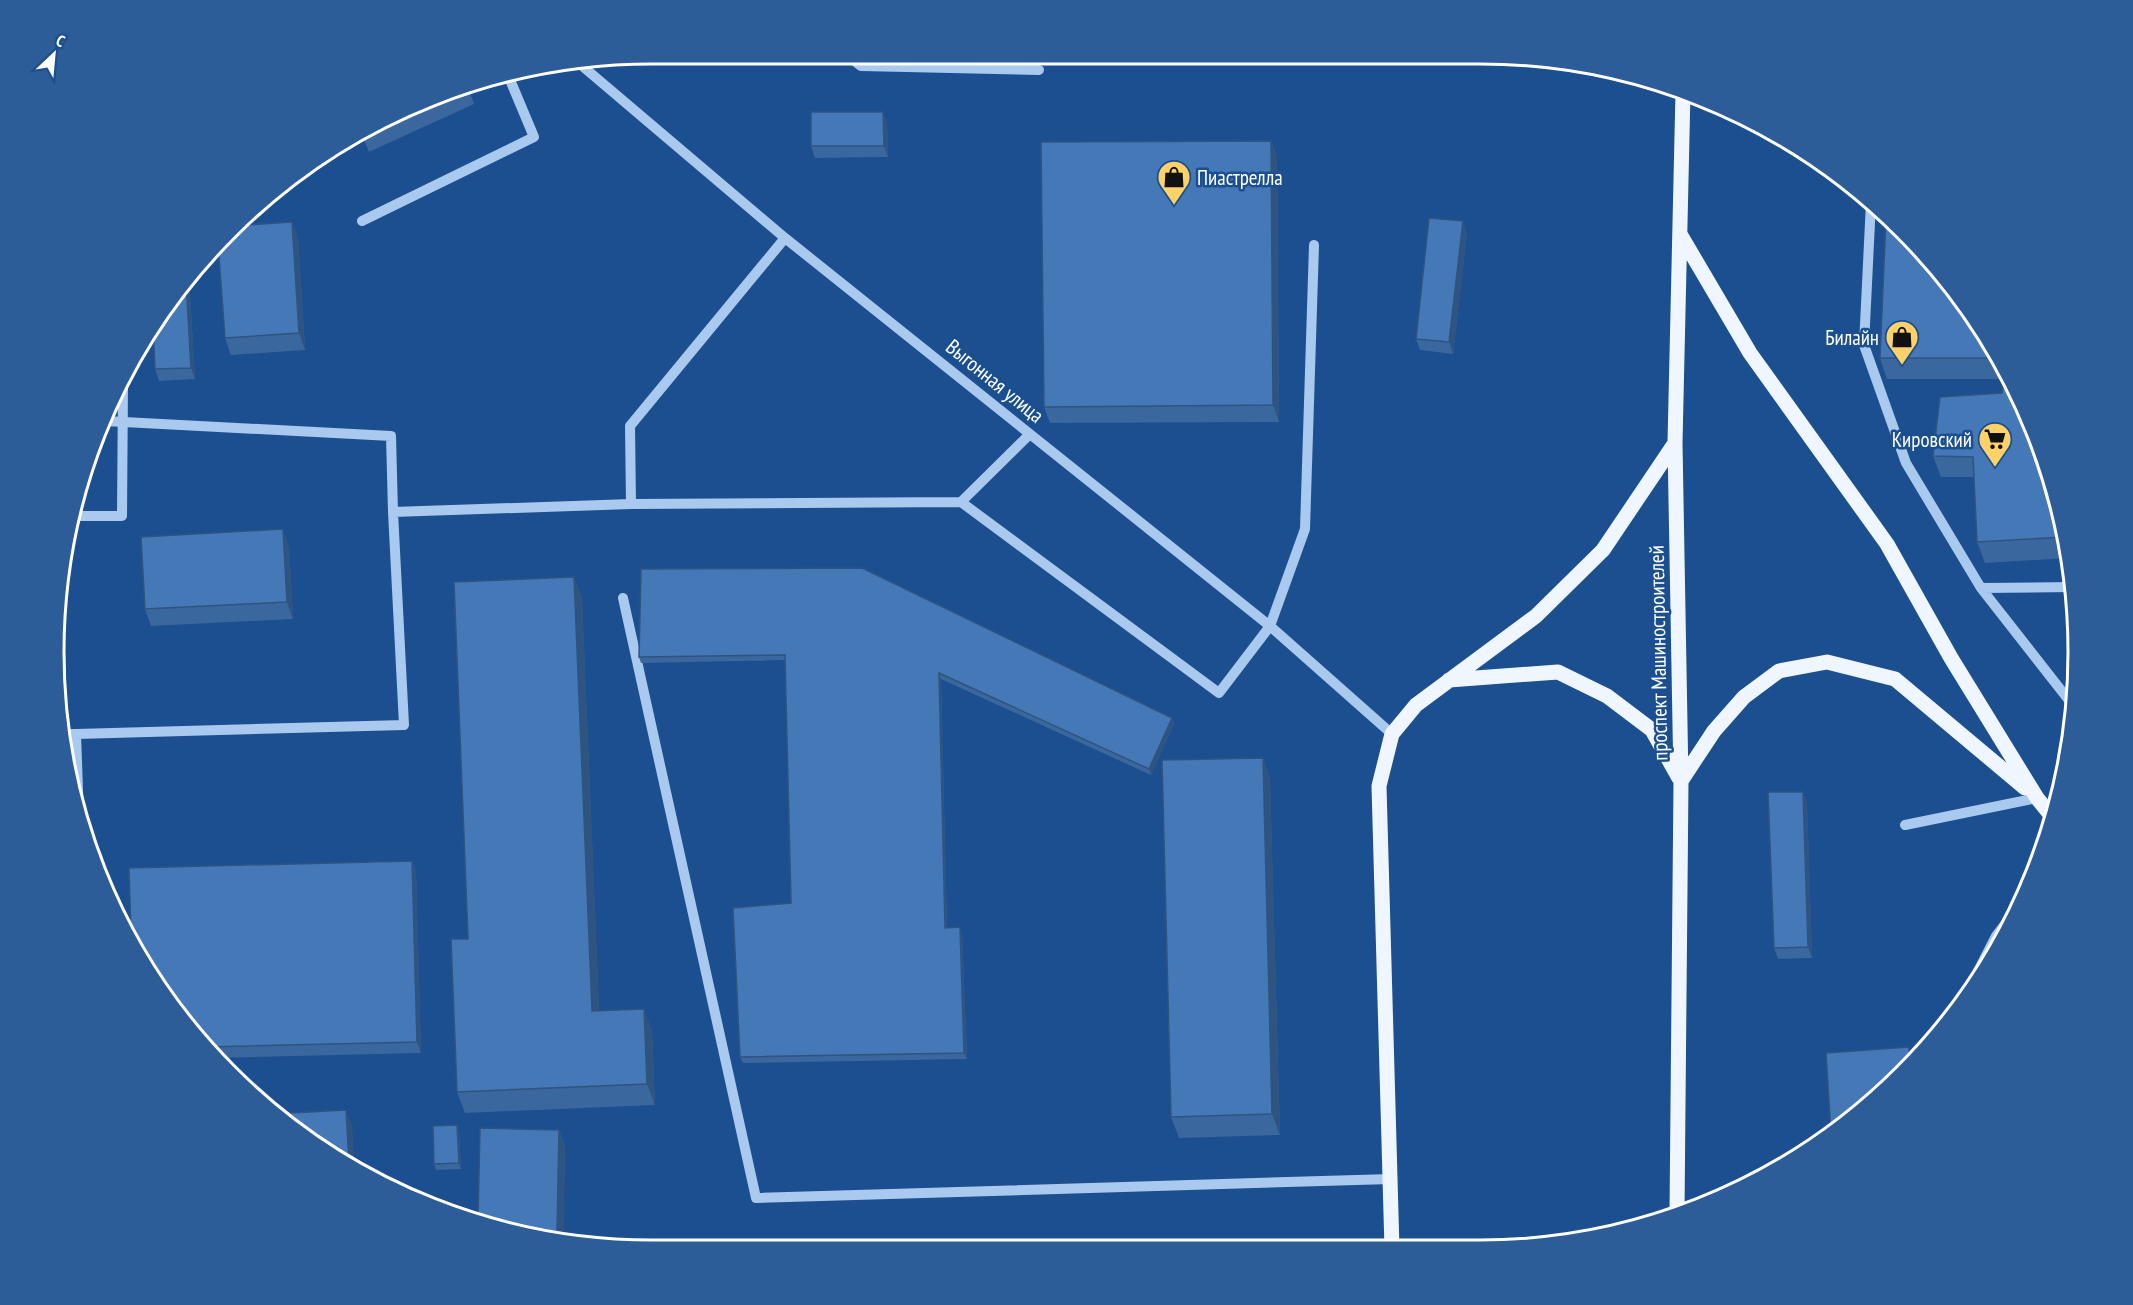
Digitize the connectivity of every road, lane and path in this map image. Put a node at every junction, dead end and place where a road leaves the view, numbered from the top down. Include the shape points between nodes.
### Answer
1 (858, 64) edge
2 (586, 69) edge
3 (1039, 70) dead end
4 (510, 83) edge
5 (1683, 101) edge
6 (1870, 212) edge
7 (362, 221) dead end
8 (1680, 234) junction
9 (785, 238) junction
10 (1314, 245) dead end
11 (123, 396) edge
12 (124, 420) junction
13 (112, 421) edge
14 (1030, 434) junction
15 (1676, 443) junction
16 (961, 502) junction
17 (631, 504) junction
18 (393, 512) junction
19 (81, 516) edge
20 (2064, 587) edge
21 (1981, 588) junction
22 (623, 598) dead end
23 (1270, 626) junction
24 (1448, 680) junction
25 (2066, 697) edge
26 (71, 734) edge
27 (76, 734) junction
28 (1392, 734) junction
29 (78, 775) edge
30 (1681, 781) junction
31 (2037, 798) junction
32 (2047, 810) edge
33 (1905, 825) dead end
34 (1391, 1179) junction
35 (1677, 1206) edge
36 (1392, 1240) edge

1 - 3 street
2 - 9 street, Выгонная улица
4 - 7 street via 534,137
5 - 8 main road, проспект Машиностроителей
6 - 21 street via 1864,345 1906,463
8 - 15 main road, проспект Машиностроителей
8 - 31 main road via 1750,353 1887,544
9 - 14 street, Выгонная улица
9 - 17 street via 630,426
10 - 23 street via 1305,529
11 - 12 street
12 - 13 street
12 - 18 street via 391,436
12 - 19 street via 122,516
14 - 16 street
14 - 23 street, Выгонная улица
15 - 24 main road via 1603,550 1536,616
15 - 30 main road, проспект Машиностроителей
16 - 17 street
16 - 23 street via 1219,693
17 - 18 street
18 - 27 street via 404,725
20 - 21 street
21 - 25 street
22 - 34 street via 756,1198
23 - 28 street, Выгонная улица
24 - 28 main road via 1416,705
24 - 30 main road via 1558,672 1607,696 1652,730
26 - 27 street
27 - 29 street
28 - 34 main road via 1380,786
30 - 31 main road via 1714,731 1744,697 1779,671 1827,662 1895,679
30 - 35 main road, проспект Машиностроителей
31 - 32 main road
31 - 33 street
34 - 36 main road

